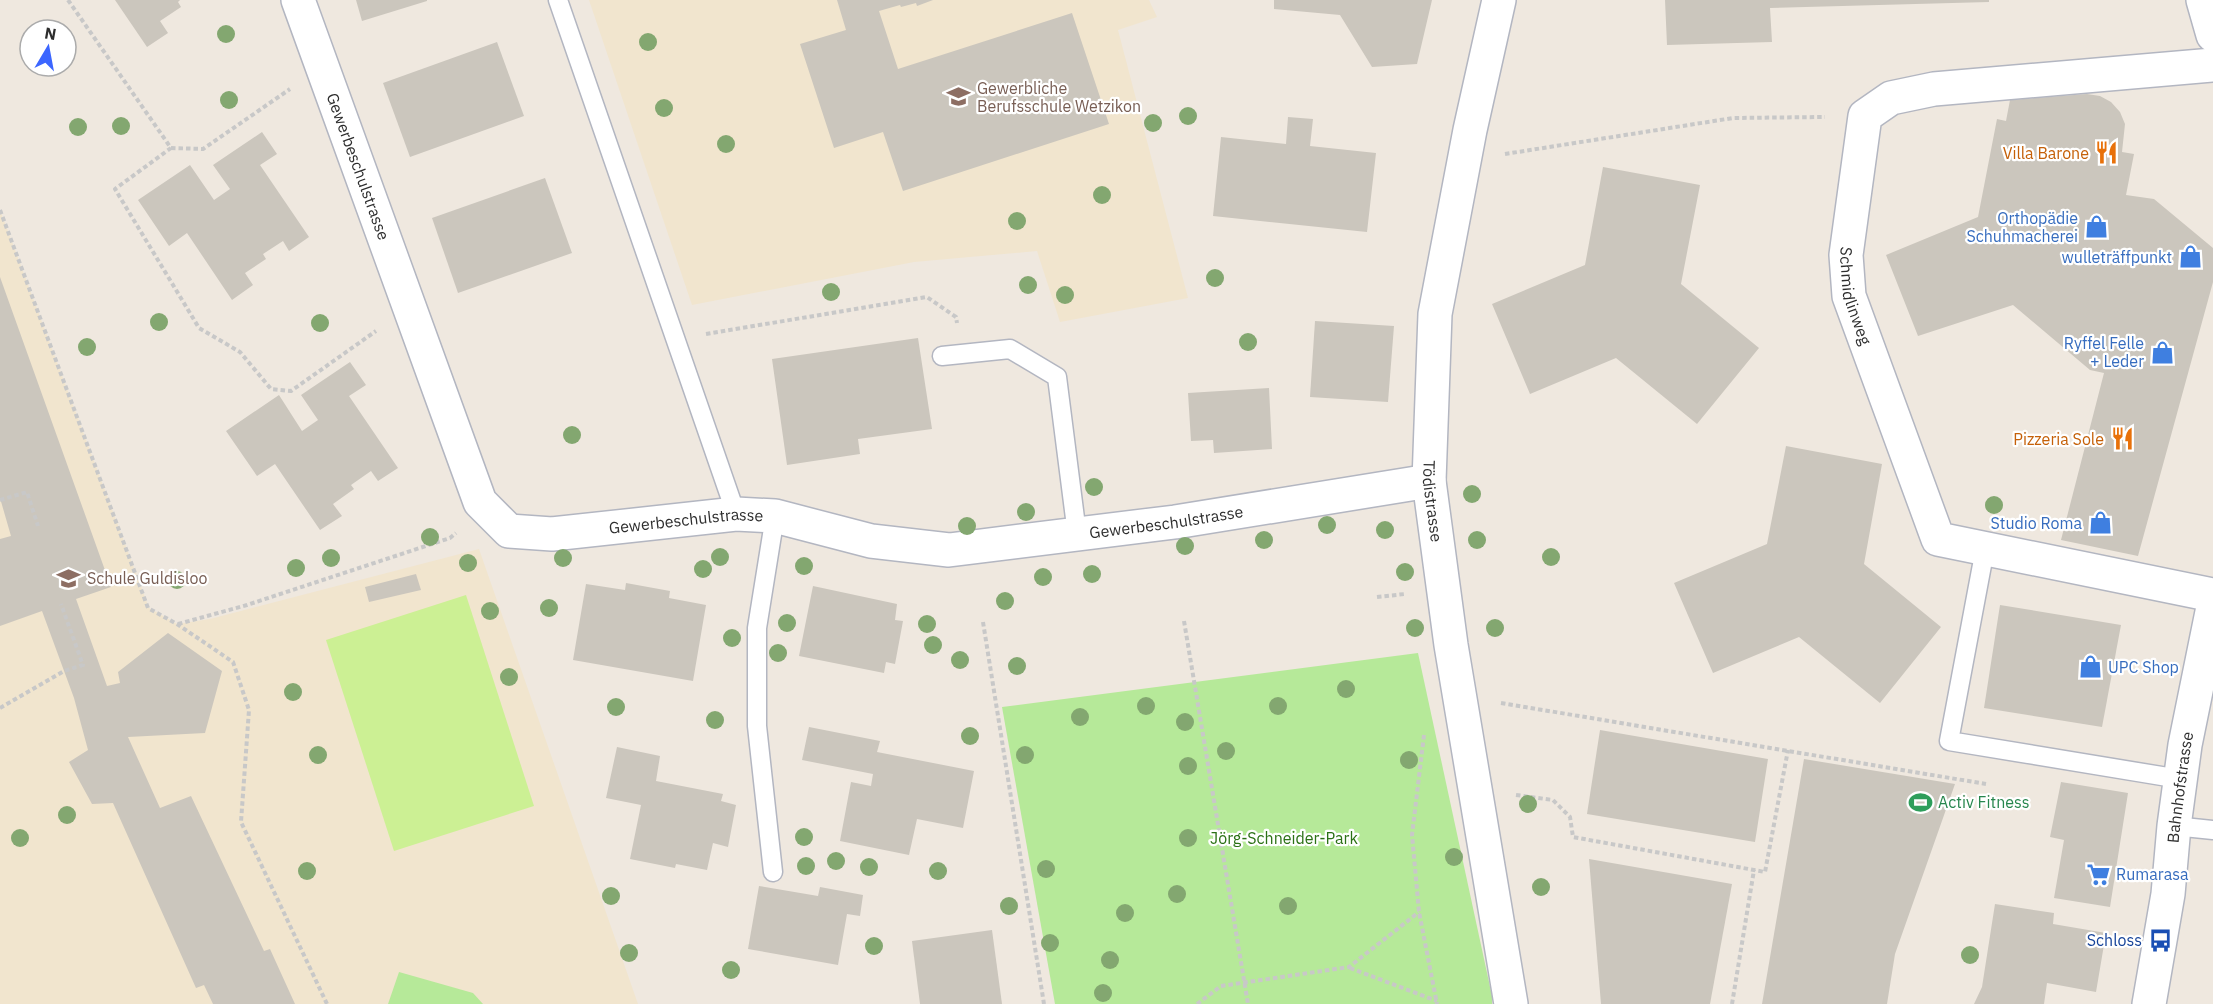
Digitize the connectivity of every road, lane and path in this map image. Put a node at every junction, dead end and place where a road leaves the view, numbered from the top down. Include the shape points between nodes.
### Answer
1 (68, 0) edge
2 (298, 0) edge
3 (558, 0) edge
4 (1499, 0) edge
5 (2203, 0) edge
6 (2213, 35) edge
7 (2213, 65) edge
8 (322, 67) junction
9 (1864, 117) junction
10 (171, 148) junction
11 (1496, 156) dead end
12 (0, 210) edge
13 (409, 307) junction
14 (675, 339) junction
15 (961, 355) junction
16 (942, 356) dead end
17 (1429, 481) junction
18 (0, 500) edge
19 (485, 507) junction
20 (736, 514) junction
21 (775, 516) junction
22 (38, 526) dead end
23 (1077, 534) junction
24 (1984, 549) junction
25 (1415, 592) dead end
26 (2213, 595) edge
27 (1377, 597) dead end
28 (61, 604) dead end
29 (2213, 607) edge
30 (1184, 621) dead end
31 (982, 622) dead end
32 (177, 624) junction
33 (1494, 702) dead end
34 (0, 708) edge
35 (1425, 730) dead end
36 (1788, 750) junction
37 (2180, 779) junction
38 (1986, 784) dead end
39 (1513, 794) dead end
40 (2174, 826) junction
41 (2213, 830) edge
42 (1754, 870) junction
43 (773, 872) dead end
44 (1419, 912) junction
45 (1349, 967) junction
46 (1244, 983) junction
47 (1437, 1003) edge
48 (327, 1004) edge
49 (1044, 1004) edge
50 (1197, 1004) edge
51 (1248, 1004) edge
52 (1511, 1004) edge
53 (1732, 1004) edge
54 (2149, 1004) edge

1 - 10 path
2 - 8 street, Gewerbeschulstrasse
3 - 14 lane
4 - 17 street, Tödistrasse via 1435,314
5 - 6 street
7 - 9 street via 1934,89 1891,98
8 - 10 path via 203,149
8 - 13 street, Gewerbeschulstrasse
9 - 11 path via 1733,118
9 - 24 street, Schmidlinweg via 1846,255 1849,296 1938,539
10 - 13 path via 116,189 199,328 240,352 271,389 291,391
12 - 32 path via 148,608
13 - 19 street, Gewerbeschulstrasse
14 - 15 path via 927,297 956,317
14 - 20 lane
15 - 16 lane
15 - 23 lane via 1010,349 1057,377
17 - 23 street, Gewerbeschulstrasse
17 - 52 street, Tödistrasse via 1451,645
18 - 22 path via 27,492
19 - 20 street, Gewerbeschulstrasse via 509,531 552,534
19 - 32 path via 450,538
20 - 21 street, Gewerbeschulstrasse
21 - 23 street, Gewerbeschulstrasse via 871,541 949,550
21 - 43 lane via 757,628 757,726
24 - 26 street, Schmidlinweg
24 - 37 lane via 1949,741
25 - 27 path
28 - 34 path via 83,664
29 - 37 street, Bahnhofstrasse
30 - 46 path
31 - 49 path
32 - 48 path via 233,662 249,711 241,822
33 - 36 path
35 - 44 path via 1412,835
36 - 38 path
36 - 42 path via 1765,872
37 - 40 street, Bahnhofstrasse
39 - 42 path via 1553,800 1570,817 1573,837
40 - 41 lane
40 - 54 street, Bahnhofstrasse via 2168,894
42 - 53 path
44 - 45 path
44 - 47 path
45 - 46 path
45 - 47 path
46 - 50 path via 1221,986
46 - 51 path

